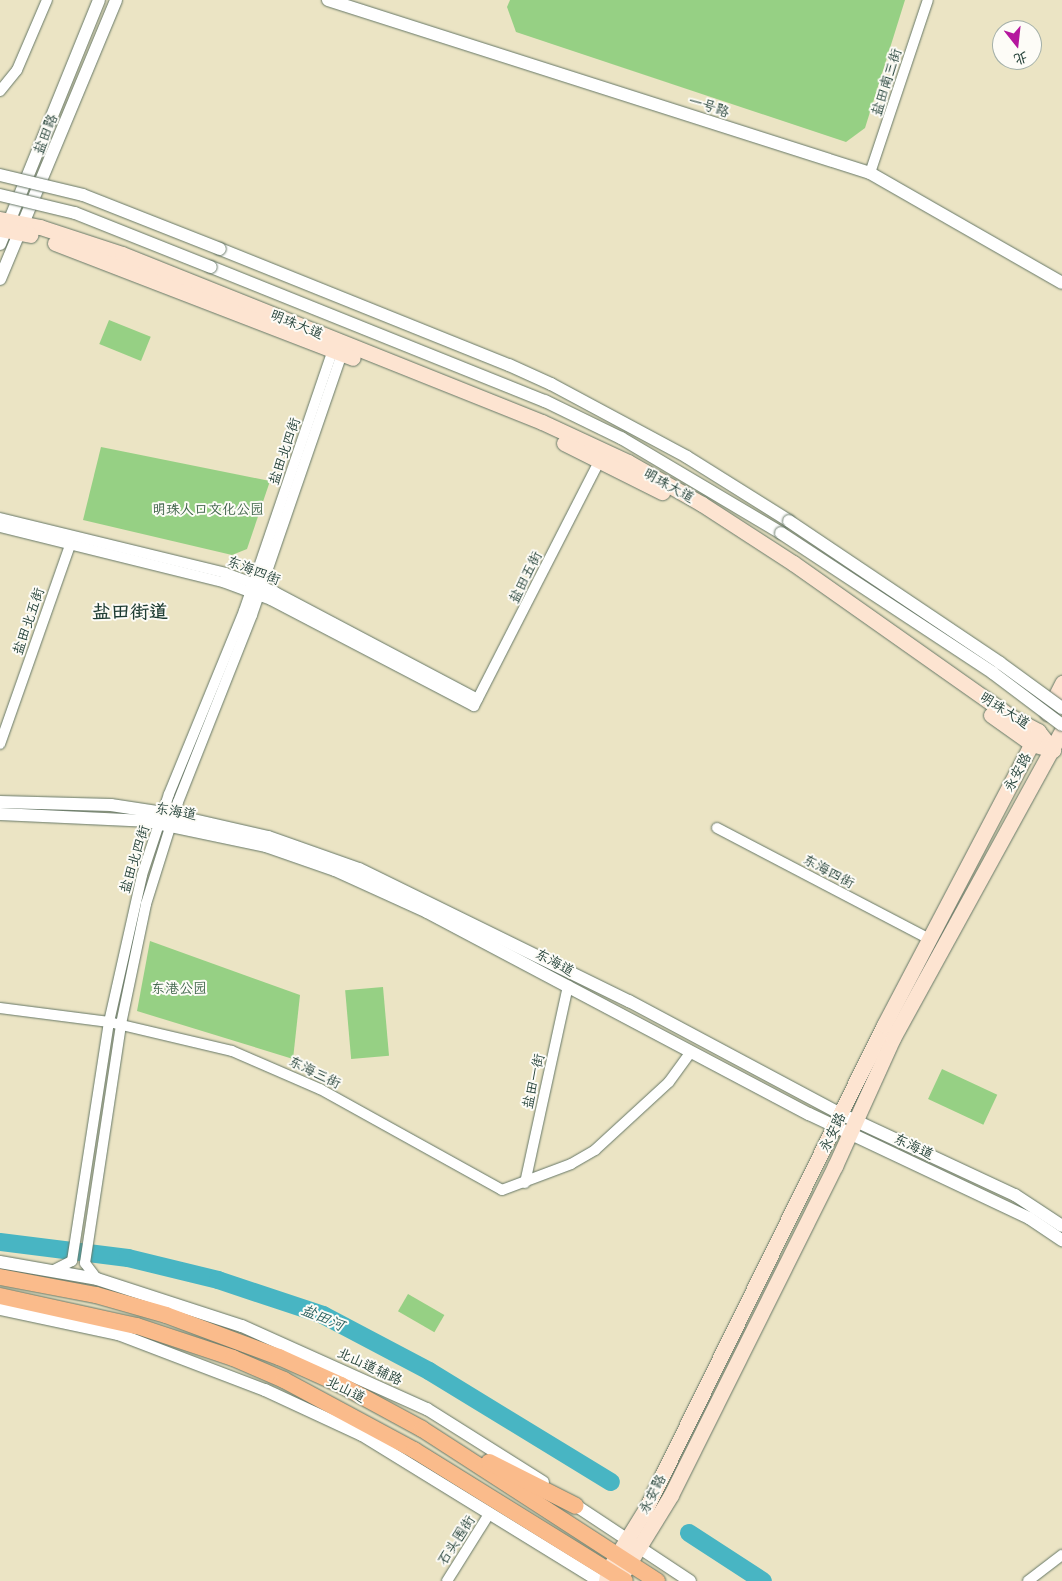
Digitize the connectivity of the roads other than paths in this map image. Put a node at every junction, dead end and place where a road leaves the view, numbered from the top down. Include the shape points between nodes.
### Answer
1 (47, 0) edge
2 (98, 0) edge
3 (116, 0) edge
4 (328, 0) edge
5 (928, 0) edge
6 (0, 91) edge
7 (870, 173) junction
8 (0, 175) edge
9 (0, 195) edge
10 (8, 228) edge
11 (0, 279) edge
12 (1062, 283) edge
13 (337, 352) junction
14 (600, 460) junction
15 (0, 518) edge
16 (0, 527) edge
17 (71, 540) junction
18 (256, 589) junction
19 (1062, 683) edge
20 (476, 703) joint
21 (1062, 708) edge
22 (1062, 725) edge
23 (1062, 731) edge
24 (1035, 737) junction
25 (0, 744) edge
26 (1052, 750) junction
27 (0, 802) edge
28 (0, 814) edge
29 (167, 819) junction
30 (717, 828) dead end
31 (929, 939) junction
32 (568, 986) junction
33 (0, 1008) edge
34 (109, 1022) junction
35 (121, 1024) junction
36 (690, 1052) junction
37 (837, 1121) junction
38 (851, 1127) junction
39 (525, 1183) junction
40 (1062, 1226) edge
41 (1062, 1240) edge
42 (0, 1262) edge
43 (54, 1270) junction
44 (0, 1277) edge
45 (97, 1279) junction
46 (0, 1296) edge
47 (0, 1309) edge
48 (80, 1311) junction
49 (67, 1322) junction
50 (365, 1430) junction
51 (455, 1450) junction
52 (576, 1506) junction
53 (489, 1514) junction
54 (634, 1543) junction
55 (1062, 1555) edge
56 (623, 1559) junction
57 (612, 1579) edge
58 (447, 1581) edge
59 (657, 1581) edge
60 (690, 1581) edge
61 (1028, 1581) edge

1 - 6 street via 17,70
2 - 10 street, 盐田路
3 - 10 street, 盐田路
4 - 7 street, 一号路
5 - 7 street, 盐田南三街
7 - 12 street, 一号路
8 - 21 street, bridge via 83,195 509,364 551,384 688,457 789,521
9 - 22 street, 明珠大道, bridge via 83,216 211,266 545,401 621,438 781,532 993,673
10 - 11 street, 盐田路
10 - 13 main road, 明珠大道 via 117,264
10 - 24 main road, 明珠大道 via 122,254 542,422 628,462 746,532 1010,716
13 - 14 main road, 明珠大道 via 538,431
13 - 18 street, 盐田北四街
14 - 20 street, 盐田五街
14 - 24 main road, 明珠大道 via 740,539
15 - 17 street, 东海四街
16 - 17 street, 东海四街
17 - 18 street, 东海四街
17 - 25 street, 盐田北五街
18 - 20 street, 东海四街
18 - 29 street, 盐田北四街
19 - 24 main road, 永安路
23 - 26 main road, 永安路
24 - 26 main road, 明珠大道
24 - 31 main road, 永安路
26 - 38 main road, 永安路 via 893,1038
27 - 29 street, 东海道 via 111,805
28 - 29 street, 东海道
29 - 32 street, 东海道 via 266,846 335,870 427,912
29 - 34 street, 盐田北四街 via 132,914
29 - 35 street, 盐田北四街
29 - 37 street, 东海道 via 268,837 383,879 629,1001
30 - 31 street, 东海四街
31 - 37 main road, 永安路
32 - 36 street, 东海道
32 - 39 street, 盐田一街
33 - 34 street, 东海三街
34 - 35 street, 东海三街
34 - 43 street, 盐田北四街 via 72,1261
35 - 39 street, 东海三街 via 208,1044 277,1068 344,1102 493,1187 502,1190
35 - 45 street, 盐田北四街 via 85,1263
36 - 37 street, 东海道
36 - 39 street via 670,1082 613,1137 571,1164
37 - 38 street, 东海道
37 - 54 main road, 永安路
38 - 40 street, 东海道 via 1015,1195
38 - 41 street, 东海道 via 1008,1207
38 - 54 main road, 永安路 via 671,1495
42 - 43 street, 北山道辅路
43 - 45 street, 北山道辅路
44 - 51 main road, 北山道 via 123,1302 240,1342 341,1385
45 - 52 street, 北山道辅路 via 242,1326 378,1385 427,1409
46 - 48 main road, 北山道
47 - 49 street
48 - 49 street
48 - 50 main road, 北山道 via 180,1339 233,1358 327,1401
49 - 50 street via 118,1334 221,1371
50 - 53 street
50 - 57 main road, 北山道
51 - 52 main road via 502,1467
51 - 56 main road, 北山道
52 - 54 street, 北山道辅路
53 - 57 street
53 - 58 street, 石头围街
54 - 56 main road, 永安路
54 - 60 street, 北山道辅路
55 - 61 street
56 - 57 main road, 永安路
56 - 59 main road, 北山道

